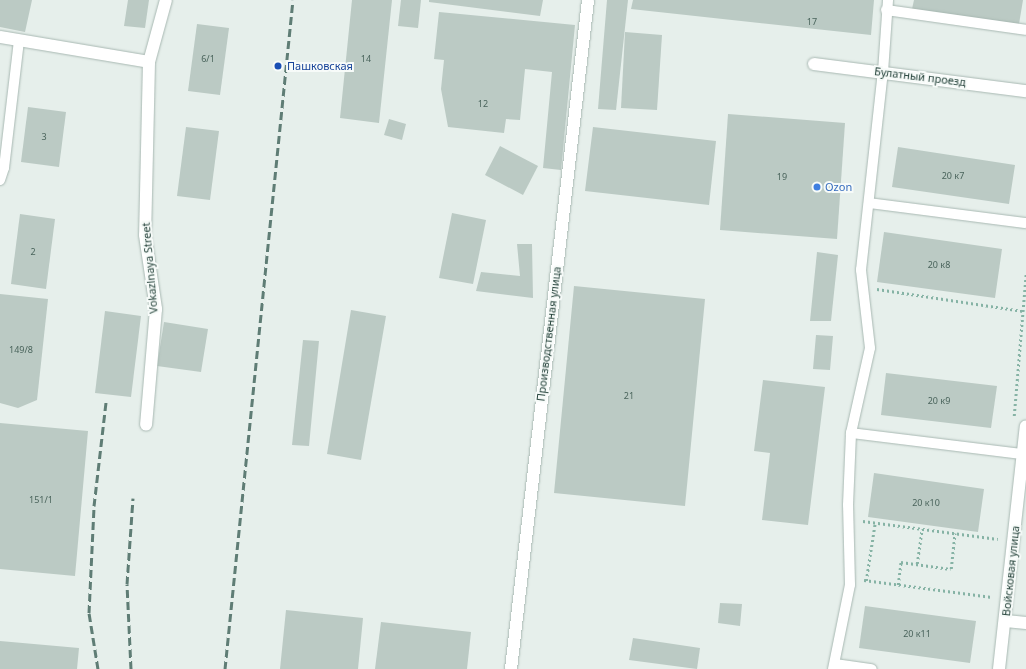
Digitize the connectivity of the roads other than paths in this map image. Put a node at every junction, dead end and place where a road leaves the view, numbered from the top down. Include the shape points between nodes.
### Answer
1 (166, 0) edge
2 (588, 0) edge
3 (887, 5) edge
4 (1026, 30) edge
5 (0, 37) edge
6 (19, 40) junction
7 (149, 62) junction
8 (814, 64) dead end
9 (883, 72) junction
10 (1026, 91) edge
11 (0, 180) edge
12 (869, 203) junction
13 (1026, 223) edge
14 (146, 425) dead end
15 (1026, 426) edge
16 (851, 434) junction
17 (1023, 454) junction
18 (1006, 620) junction
19 (1026, 622) edge
20 (834, 666) edge
21 (511, 669) edge
22 (872, 669) edge
23 (999, 669) edge

1 - 7 street, Vokazlnaya Street
2 - 21 street, Производственная улица
3 - 4 lane
3 - 9 lane
5 - 6 street
6 - 7 street
6 - 11 lane via 4,168
7 - 14 street, Vokazlnaya Street via 145,235 156,309
8 - 9 street, Булатный проезд
9 - 10 street, Булатный проезд
9 - 12 lane
12 - 13 lane
12 - 16 lane via 861,270 870,348
15 - 17 street, Войсковая улица
16 - 17 lane
16 - 20 lane via 848,519 850,578
17 - 18 street, Войсковая улица
18 - 19 street
18 - 23 street, Войсковая улица
20 - 22 lane

